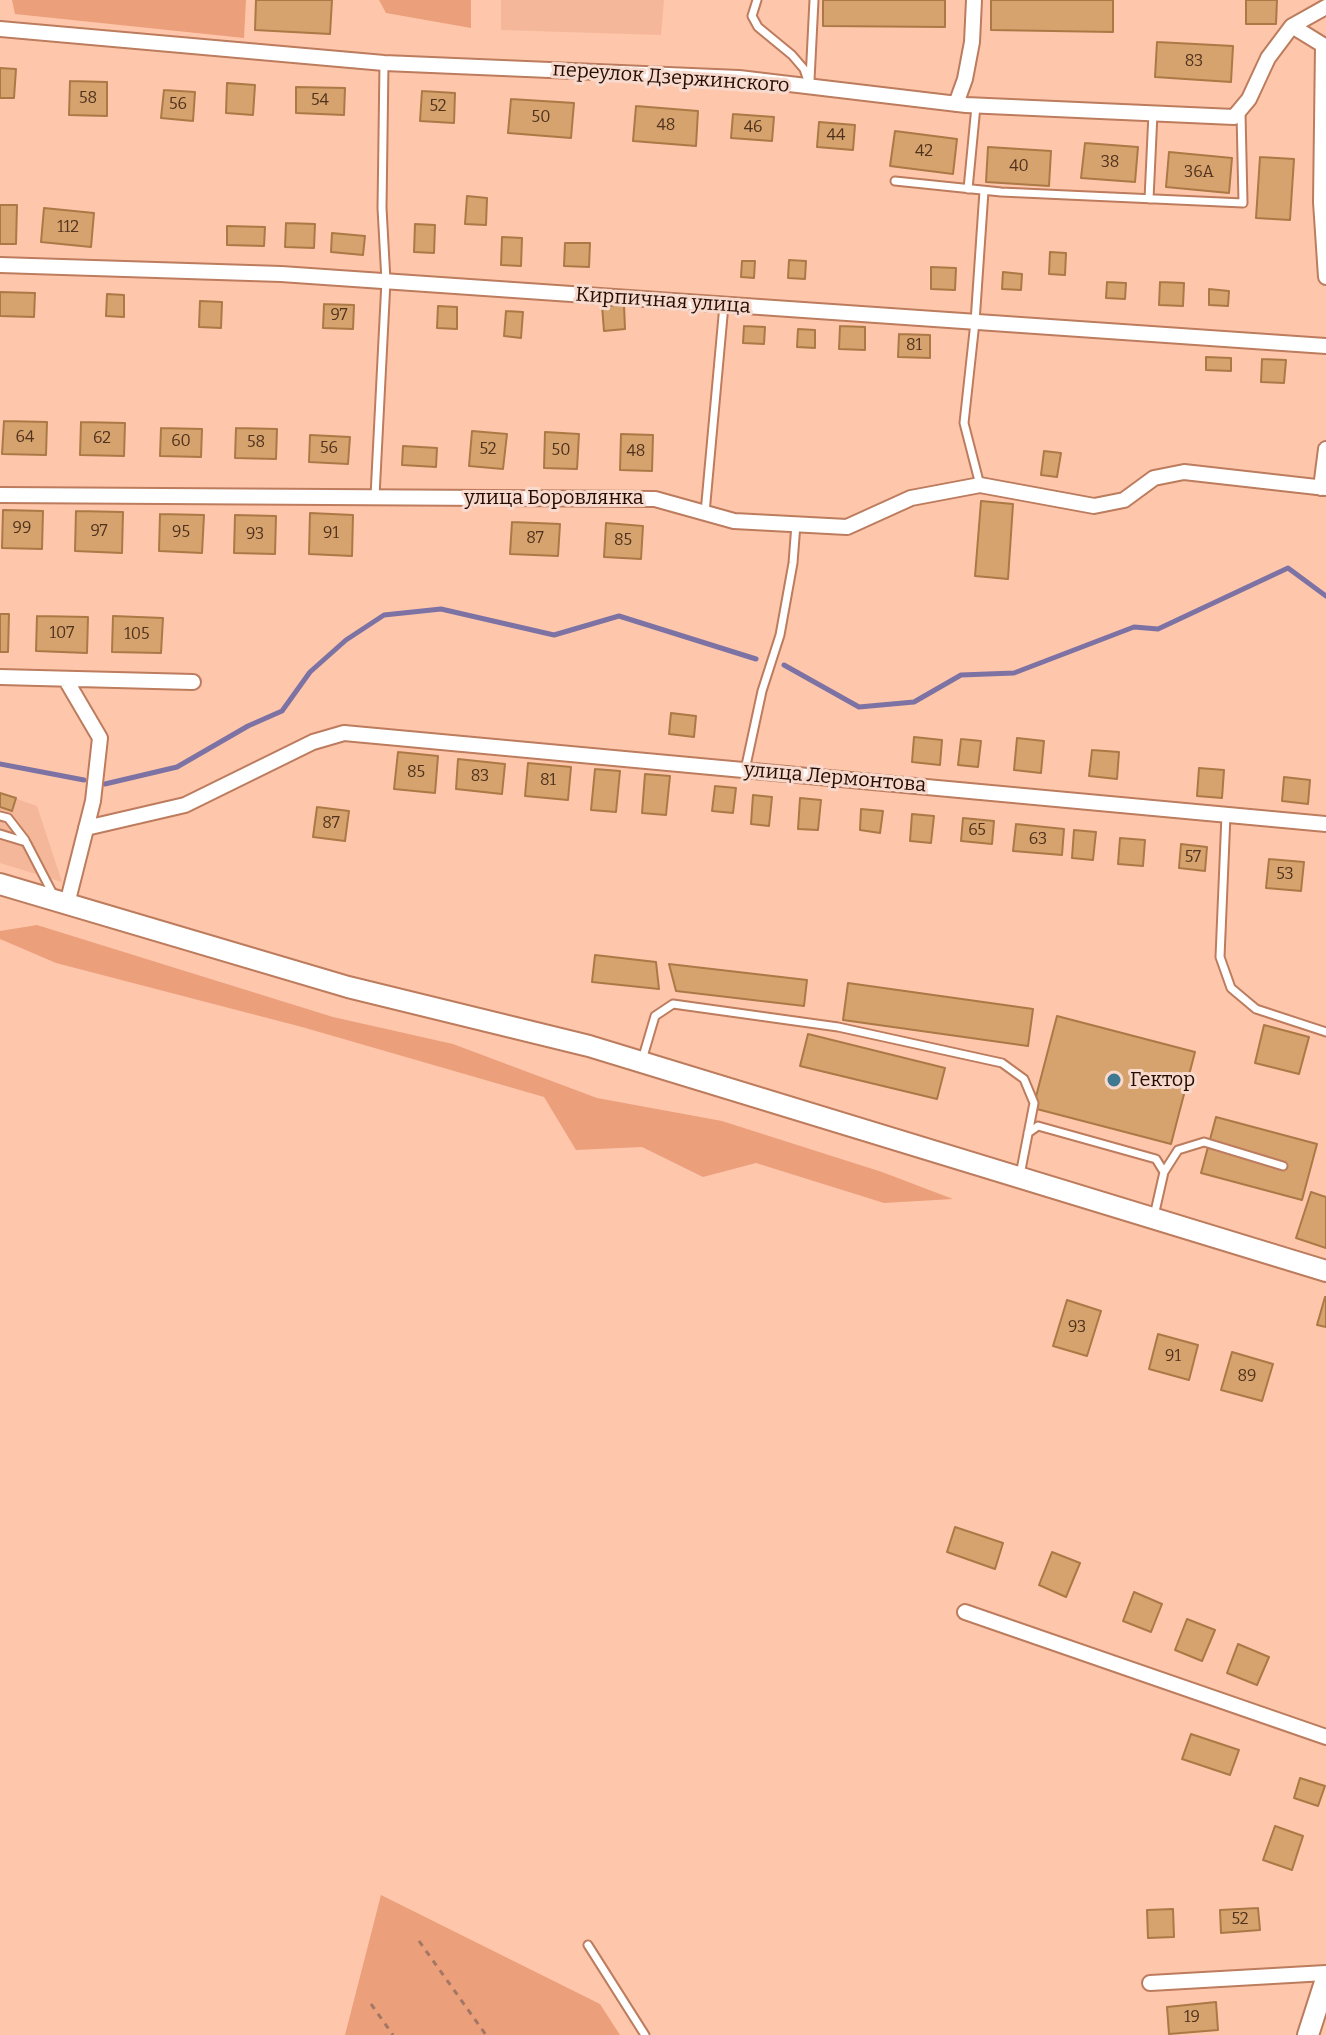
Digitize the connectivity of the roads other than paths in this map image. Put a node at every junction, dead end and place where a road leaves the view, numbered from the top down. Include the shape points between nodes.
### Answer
1 (757, 0) edge
2 (814, 0) edge
3 (974, 0) edge
4 (1326, 7) edge
5 (1292, 26) junction
6 (0, 29) edge
7 (384, 63) junction
8 (810, 87) junction
9 (956, 104) junction
10 (976, 106) junction
11 (1241, 109) junction
12 (1153, 113) junction
13 (895, 181) dead end
14 (968, 189) junction
15 (984, 191) junction
16 (1149, 199) junction
17 (1323, 202) edge
18 (0, 265) edge
19 (1326, 277) edge
20 (386, 281) junction
21 (724, 305) junction
22 (975, 322) junction
23 (1326, 346) edge
24 (1326, 449) edge
25 (980, 485) junction
26 (1323, 488) edge
27 (0, 495) edge
28 (375, 497) junction
29 (705, 513) junction
30 (796, 524) junction
31 (0, 677) edge
32 (66, 680) junction
33 (193, 682) dead end
34 (745, 770) junction
35 (1226, 815) junction
36 (0, 816) edge
37 (1326, 824) edge
38 (86, 828) junction
39 (0, 834) edge
40 (26, 842) junction
41 (0, 884) edge
42 (62, 903) junction
43 (1326, 1032) edge
44 (641, 1062) junction
45 (1028, 1133) junction
46 (1283, 1166) dead end
47 (1164, 1172) junction
48 (1020, 1178) junction
49 (1154, 1218) junction
50 (1326, 1271) edge
51 (965, 1612) dead end
52 (1326, 1737) edge
53 (588, 1945) dead end
54 (1326, 1976) edge
55 (1150, 1983) dead end
56 (645, 2035) edge
57 (1308, 2035) edge

1 - 8 lane via 752,16 758,27 798,62
2 - 8 lane
3 - 9 street via 972,42
4 - 5 street
5 - 11 street
5 - 17 street via 1323,45
6 - 7 street, переулок Дзержинского
7 - 8 street, переулок Дзержинского via 739,78
7 - 20 lane
8 - 9 street, переулок Дзержинского
9 - 10 street, переулок Дзержинского
10 - 12 street, переулок Дзержинского
10 - 14 lane
11 - 12 street, переулок Дзержинского via 1234,117
11 - 16 lane via 1243,203
12 - 16 lane
13 - 14 lane
14 - 15 lane
15 - 16 lane
15 - 22 lane
17 - 19 street
18 - 20 street, Кирпичная улица
20 - 21 street, Кирпичная улица
20 - 28 lane
21 - 22 street, Кирпичная улица
21 - 29 lane
22 - 23 street, Кирпичная улица
22 - 25 lane via 964,423
24 - 26 street
25 - 26 street, улица Боровлянка via 1094,506 1124,500 1154,478 1184,472
25 - 30 street, улица Боровлянка via 911,498 847,527
27 - 28 street, улица Боровлянка
28 - 29 street, улица Боровлянка via 655,499
29 - 30 street, улица Боровлянка via 734,521
30 - 34 lane via 780,635
31 - 32 street
32 - 33 street
32 - 38 street via 100,738
34 - 35 street, улица Лермонтова
34 - 38 street, улица Лермонтова via 344,733 313,742 185,805
35 - 37 street, улица Лермонтова
35 - 43 lane via 1220,957 1231,988 1256,1009
36 - 40 lane via 8,818
38 - 42 street
39 - 40 lane
40 - 42 lane
41 - 42 main road
42 - 44 main road via 348,987
44 - 45 lane via 655,1016 673,1004 838,1027 1002,1063 1024,1079 1034,1103
44 - 48 main road
45 - 47 lane via 1038,1126 1156,1159
45 - 48 lane
46 - 47 lane via 1204,1142 1178,1150
47 - 49 lane
48 - 49 main road
49 - 50 main road
51 - 52 street
53 - 56 lane
54 - 55 street
54 - 57 main road

